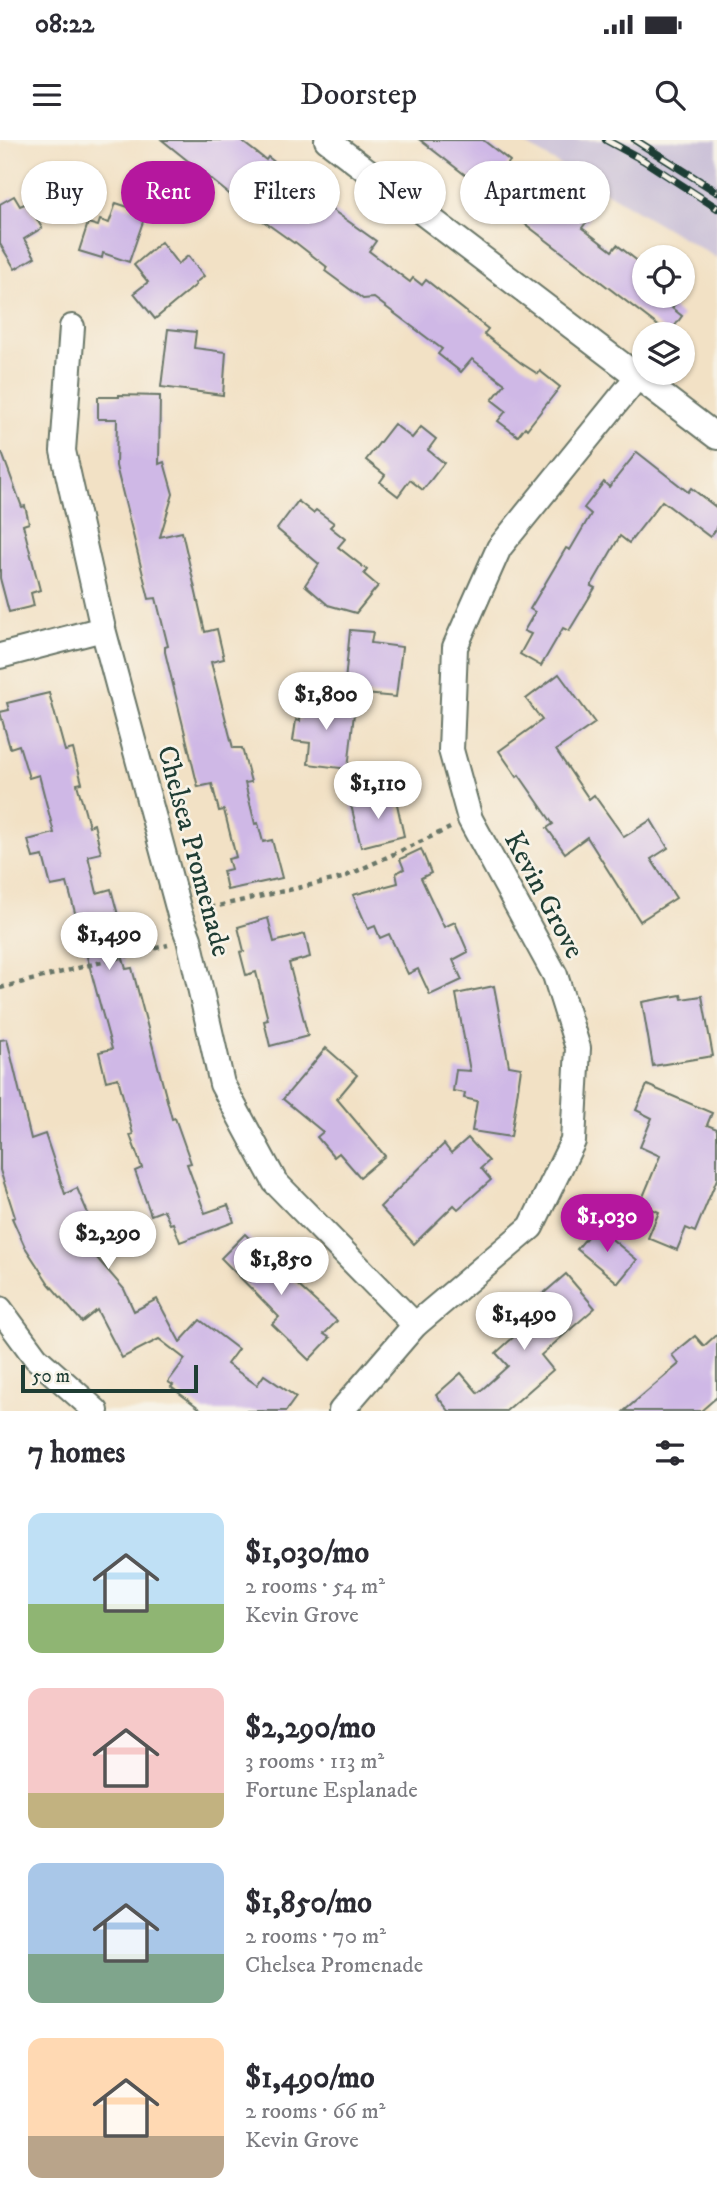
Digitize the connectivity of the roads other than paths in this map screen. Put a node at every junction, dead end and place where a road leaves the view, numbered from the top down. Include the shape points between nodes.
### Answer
1 (327, 140) edge
2 (72, 327) dead end
3 (632, 371) edge
4 (632, 383) edge
5 (650, 385) edge
6 (717, 437) edge
7 (103, 629) junction
8 (0, 656) edge
9 (0, 1309) edge
10 (415, 1325) junction
11 (96, 1411) edge
12 (341, 1411) edge

1 - 3 street
2 - 7 street, Chelsea Promenade via 63,451
4 - 10 street, Kevin Grove via 499,548 455,647 451,750 470,819 555,975 578,1048 573,1141 531,1227
5 - 6 street
7 - 8 street
7 - 10 street, Chelsea Promenade via 189,939 222,1084 275,1182
9 - 11 street via 36,1358
10 - 12 street, Kevin Grove

